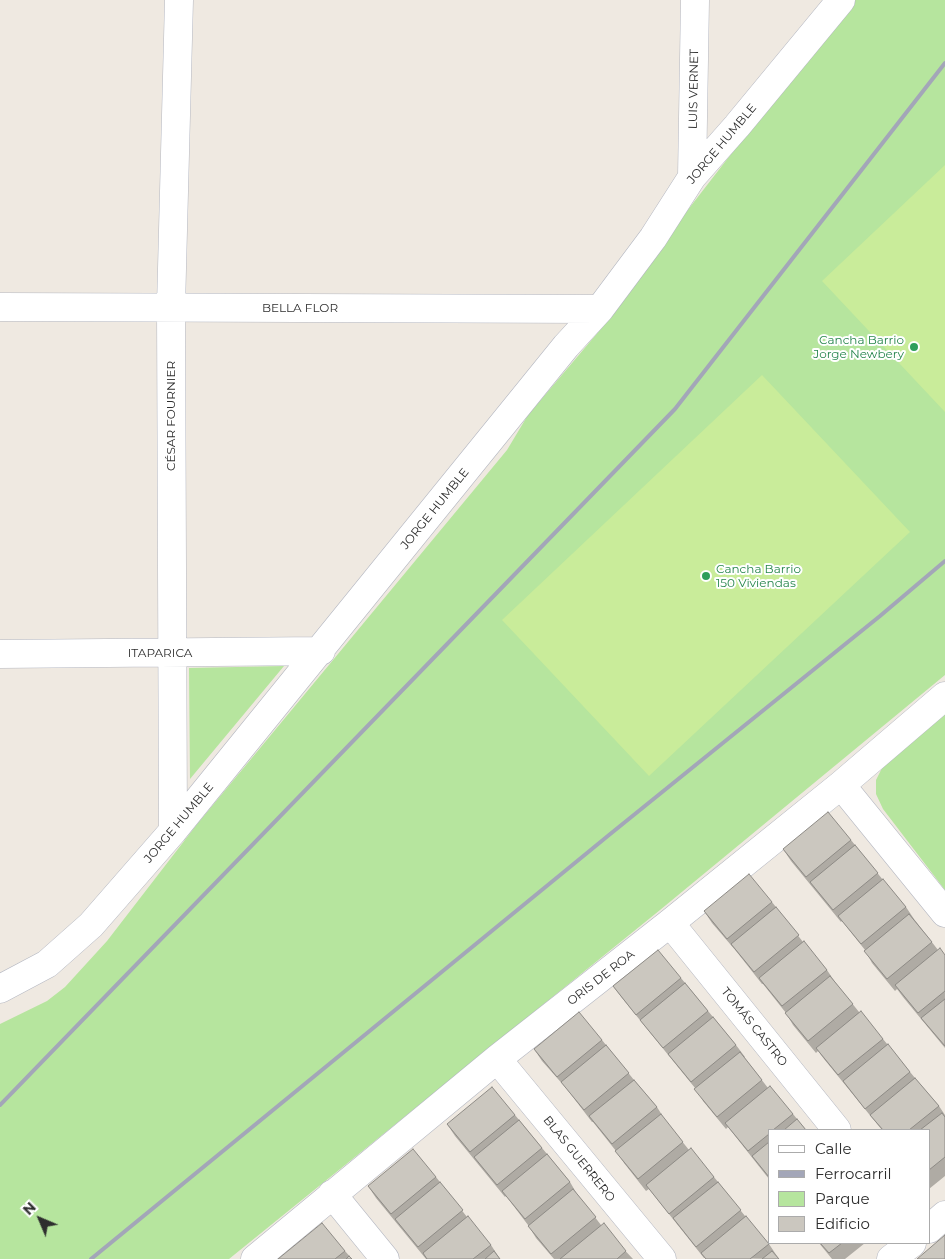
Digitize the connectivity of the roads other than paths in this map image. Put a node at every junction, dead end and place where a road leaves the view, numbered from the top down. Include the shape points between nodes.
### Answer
1 (178, 0) edge
2 (695, 0) edge
3 (841, 0) edge
4 (692, 177) junction
5 (0, 307) edge
6 (171, 308) junction
7 (600, 309) junction
8 (321, 651) junction
9 (173, 653) junction
10 (0, 654) edge
11 (945, 696) edge
12 (841, 785) junction
13 (173, 831) junction
14 (945, 914) edge
15 (670, 923) junction
16 (0, 989) edge
17 (497, 1059) junction
18 (836, 1129) edge
19 (332, 1194) junction
20 (945, 1215) edge
21 (930, 1228) edge
22 (911, 1244) edge
23 (255, 1259) edge
24 (385, 1259) edge
25 (662, 1259) edge
26 (891, 1259) edge

1 - 6 street, CÉSAR FOURNIER
2 - 4 street, LUIS VERNET
3 - 4 street, JORGE HUMBLE
4 - 7 street, JORGE HUMBLE via 653,238
5 - 6 street, BELLA FLOR
6 - 7 street, BELLA FLOR
6 - 9 street, CÉSAR FOURNIER
7 - 8 street, JORGE HUMBLE via 566,346
8 - 9 street, ITAPARICA
8 - 13 street, JORGE HUMBLE
9 - 10 street, ITAPARICA
9 - 13 street, CÉSAR FOURNIER
11 - 12 street, ORIS DE ROA
12 - 14 street
12 - 15 street, ORIS DE ROA
13 - 16 street, JORGE HUMBLE via 91,925 47,964
15 - 17 street, ORIS DE ROA
15 - 18 street, TOMÁS CASTRO
17 - 19 street, ORIS DE ROA
17 - 25 street, BLAS GUERRERO
19 - 23 street, ORIS DE ROA
19 - 24 street
20 - 21 street
22 - 26 street

